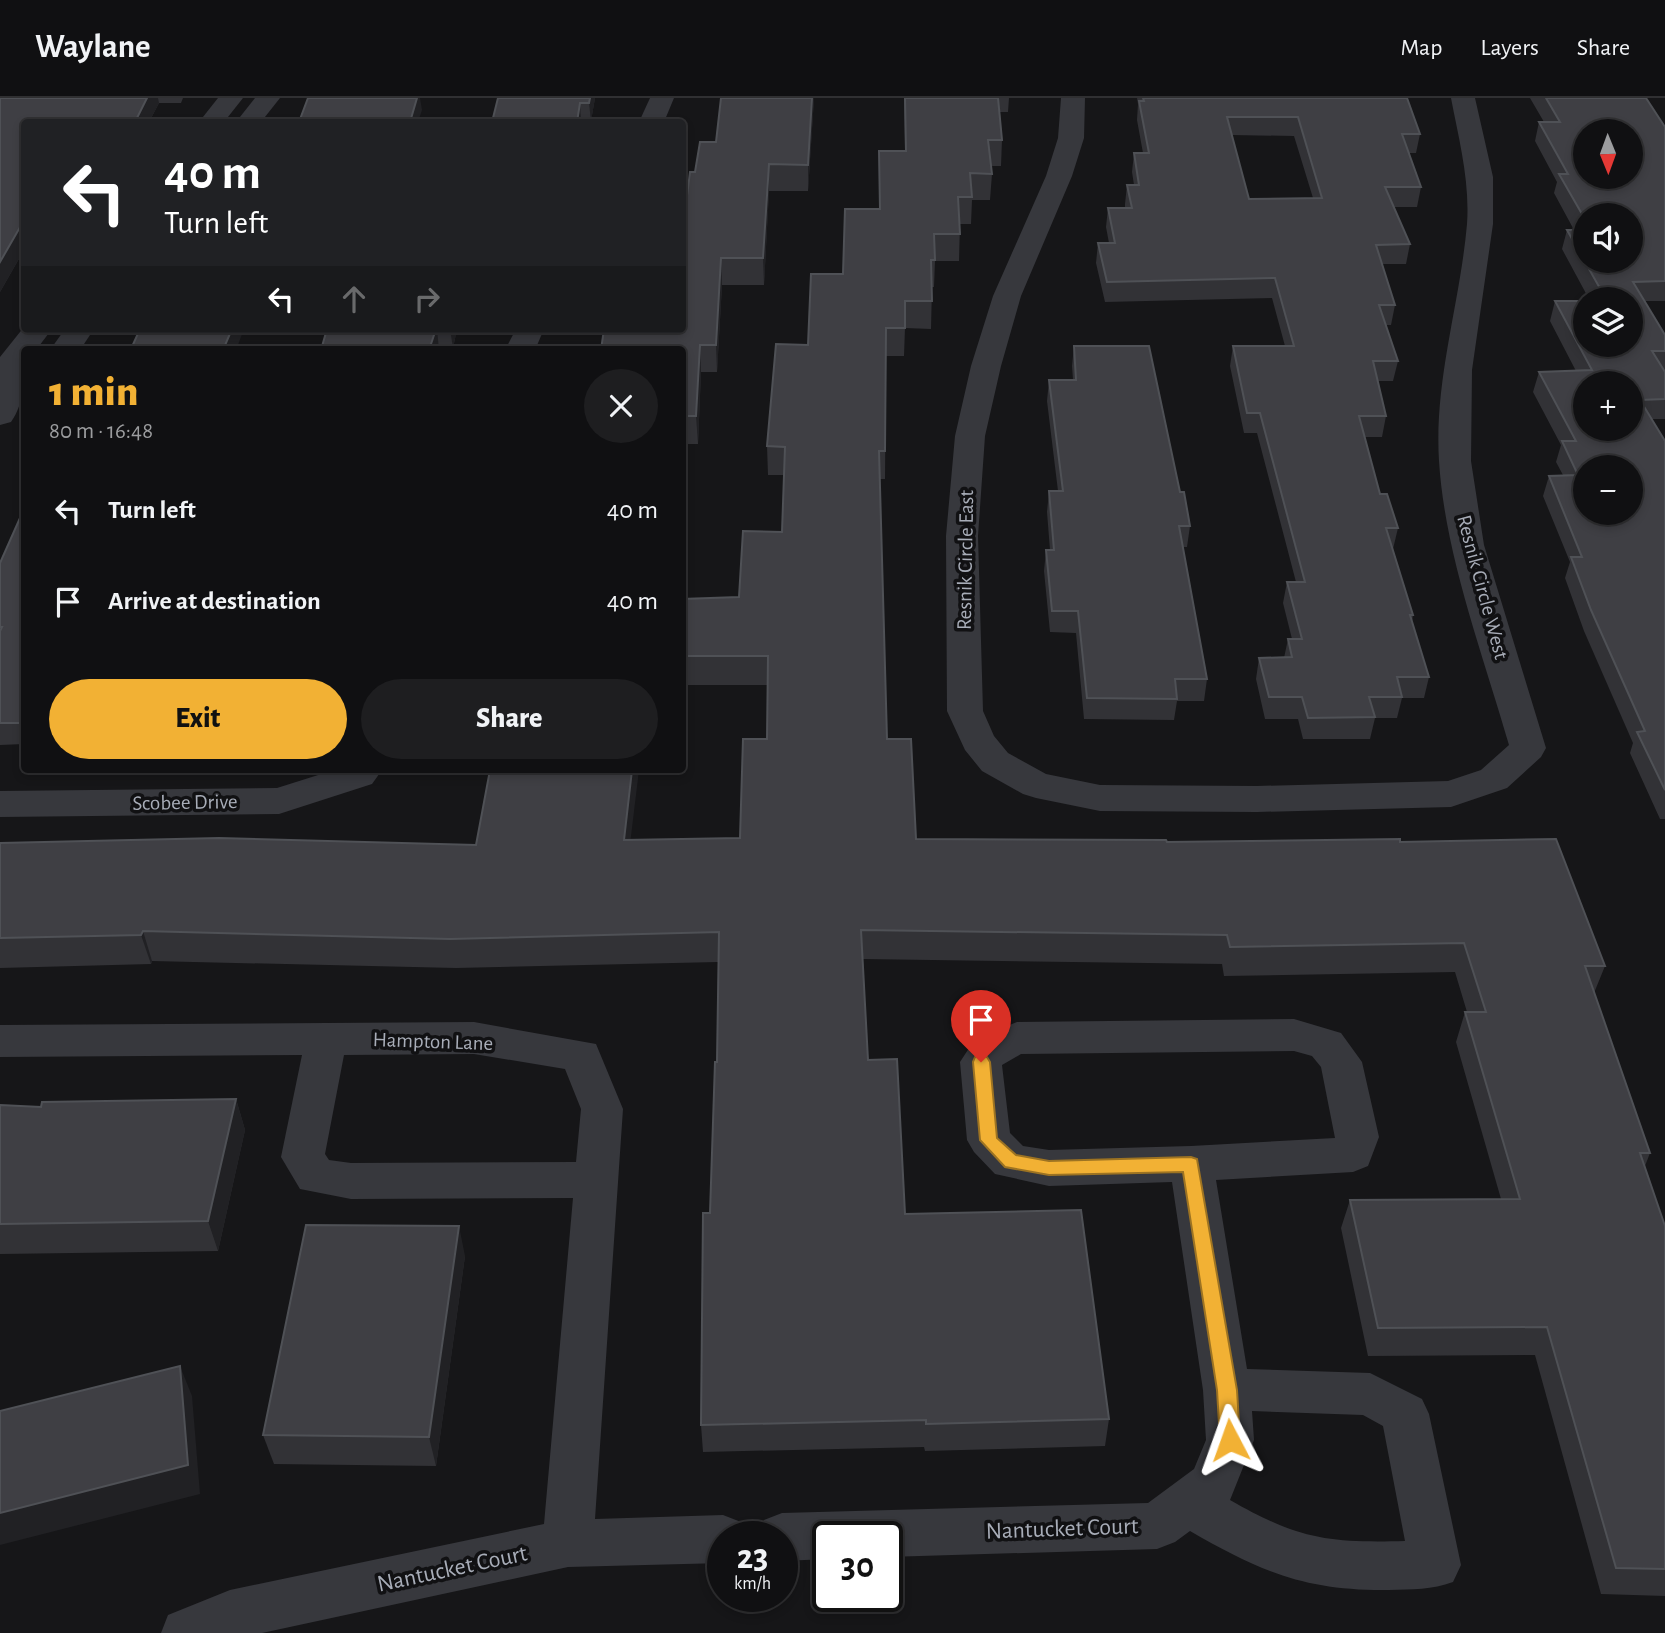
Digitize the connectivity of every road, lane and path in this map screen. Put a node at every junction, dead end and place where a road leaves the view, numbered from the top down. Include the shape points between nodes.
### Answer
1 (231, 98) edge
2 (268, 98) edge
3 (662, 98) edge
4 (1073, 98) edge
5 (1463, 98) edge
6 (214, 119) edge
7 (250, 119) edge
8 (653, 119) edge
9 (21, 349) edge
10 (10, 404) edge
11 (361, 773) edge
12 (1257, 799) joint
13 (0, 804) edge
14 (326, 1039) junction
15 (0, 1041) edge
16 (1191, 1164) junction
17 (597, 1180) junction
18 (1227, 1390) junction
19 (1188, 1503) junction
20 (798, 1536) edge
21 (707, 1539) edge
22 (568, 1543) junction
23 (187, 1633) edge

1 - 6 street
2 - 7 street
3 - 8 street
4 - 12 street, Resnik Circle East via 1071,138 1007,296 970,436 962,536 964,711 978,741 995,762 1036,785 1100,798
5 - 12 street, Resnik Circle West via 1480,177 1480,224 1457,370 1455,461 1468,545 1528,748 1494,779 1451,794
9 - 10 street via 13,359
11 - 13 street, Scobee Drive via 279,801
14 - 15 street, Hampton Lane
14 - 17 street, Hampton Lane via 474,1038 581,1055 602,1109
14 - 17 street via 303,1157 316,1176 351,1181
16 - 16 street via 1049,1168 1011,1162 989,1140 981,1062 990,1050 1017,1038 1294,1035 1326,1044 1341,1062 1357,1137 1353,1154
16 - 18 street, Nantucket Court
17 - 22 street, Hampton Lane
18 - 19 street, Nantucket Court via 1230,1440 1213,1483
18 - 19 street via 1370,1394 1405,1414 1435,1565 1322,1563 1237,1531
19 - 20 street, Nantucket Court via 1157,1525
21 - 22 street, Nantucket Court
22 - 23 street, Nantucket Court via 230,1615

